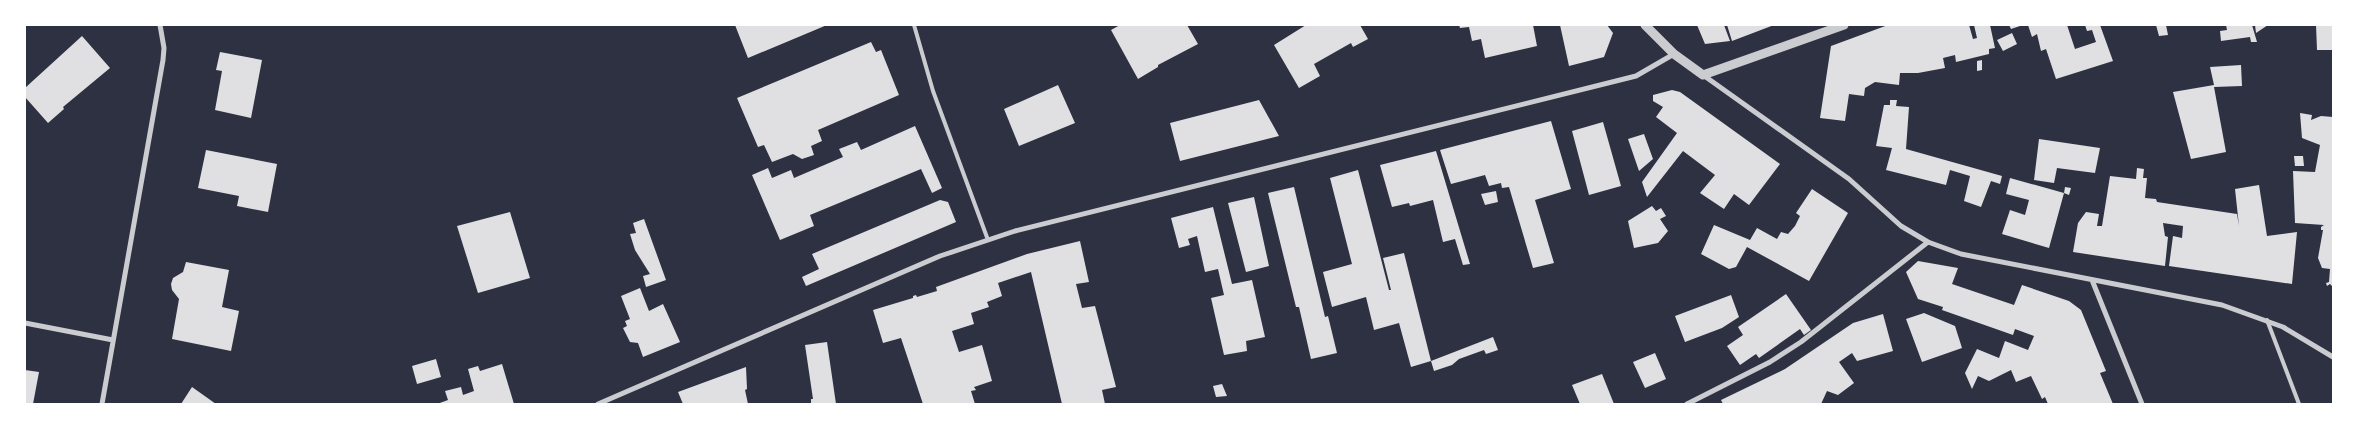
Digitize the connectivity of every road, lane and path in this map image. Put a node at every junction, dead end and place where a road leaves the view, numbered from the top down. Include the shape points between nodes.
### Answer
1 (160, 25) edge
2 (914, 25) edge
3 (1645, 25) edge
4 (1844, 25) edge
5 (1674, 54) junction
6 (1703, 75) junction
7 (988, 240) junction
8 (1928, 242) junction
9 (2092, 280) junction
10 (2267, 320) junction
11 (25, 323) edge
12 (113, 340) junction
13 (2333, 357) edge
14 (102, 404) edge
15 (598, 404) edge
16 (1687, 404) edge
17 (2142, 404) edge
18 (2299, 404) edge

1 - 12 street via 163,60
2 - 7 lane via 933,91
3 - 5 street
4 - 6 street
5 - 6 street
5 - 7 street via 1636,76 1072,216
6 - 8 street via 1859,188 1890,218
7 - 15 street via 940,256
8 - 9 street via 1961,254
8 - 16 street via 1801,342 1770,362
9 - 10 street via 2222,304
9 - 17 street
10 - 13 street
10 - 18 lane
11 - 12 street
12 - 14 street

